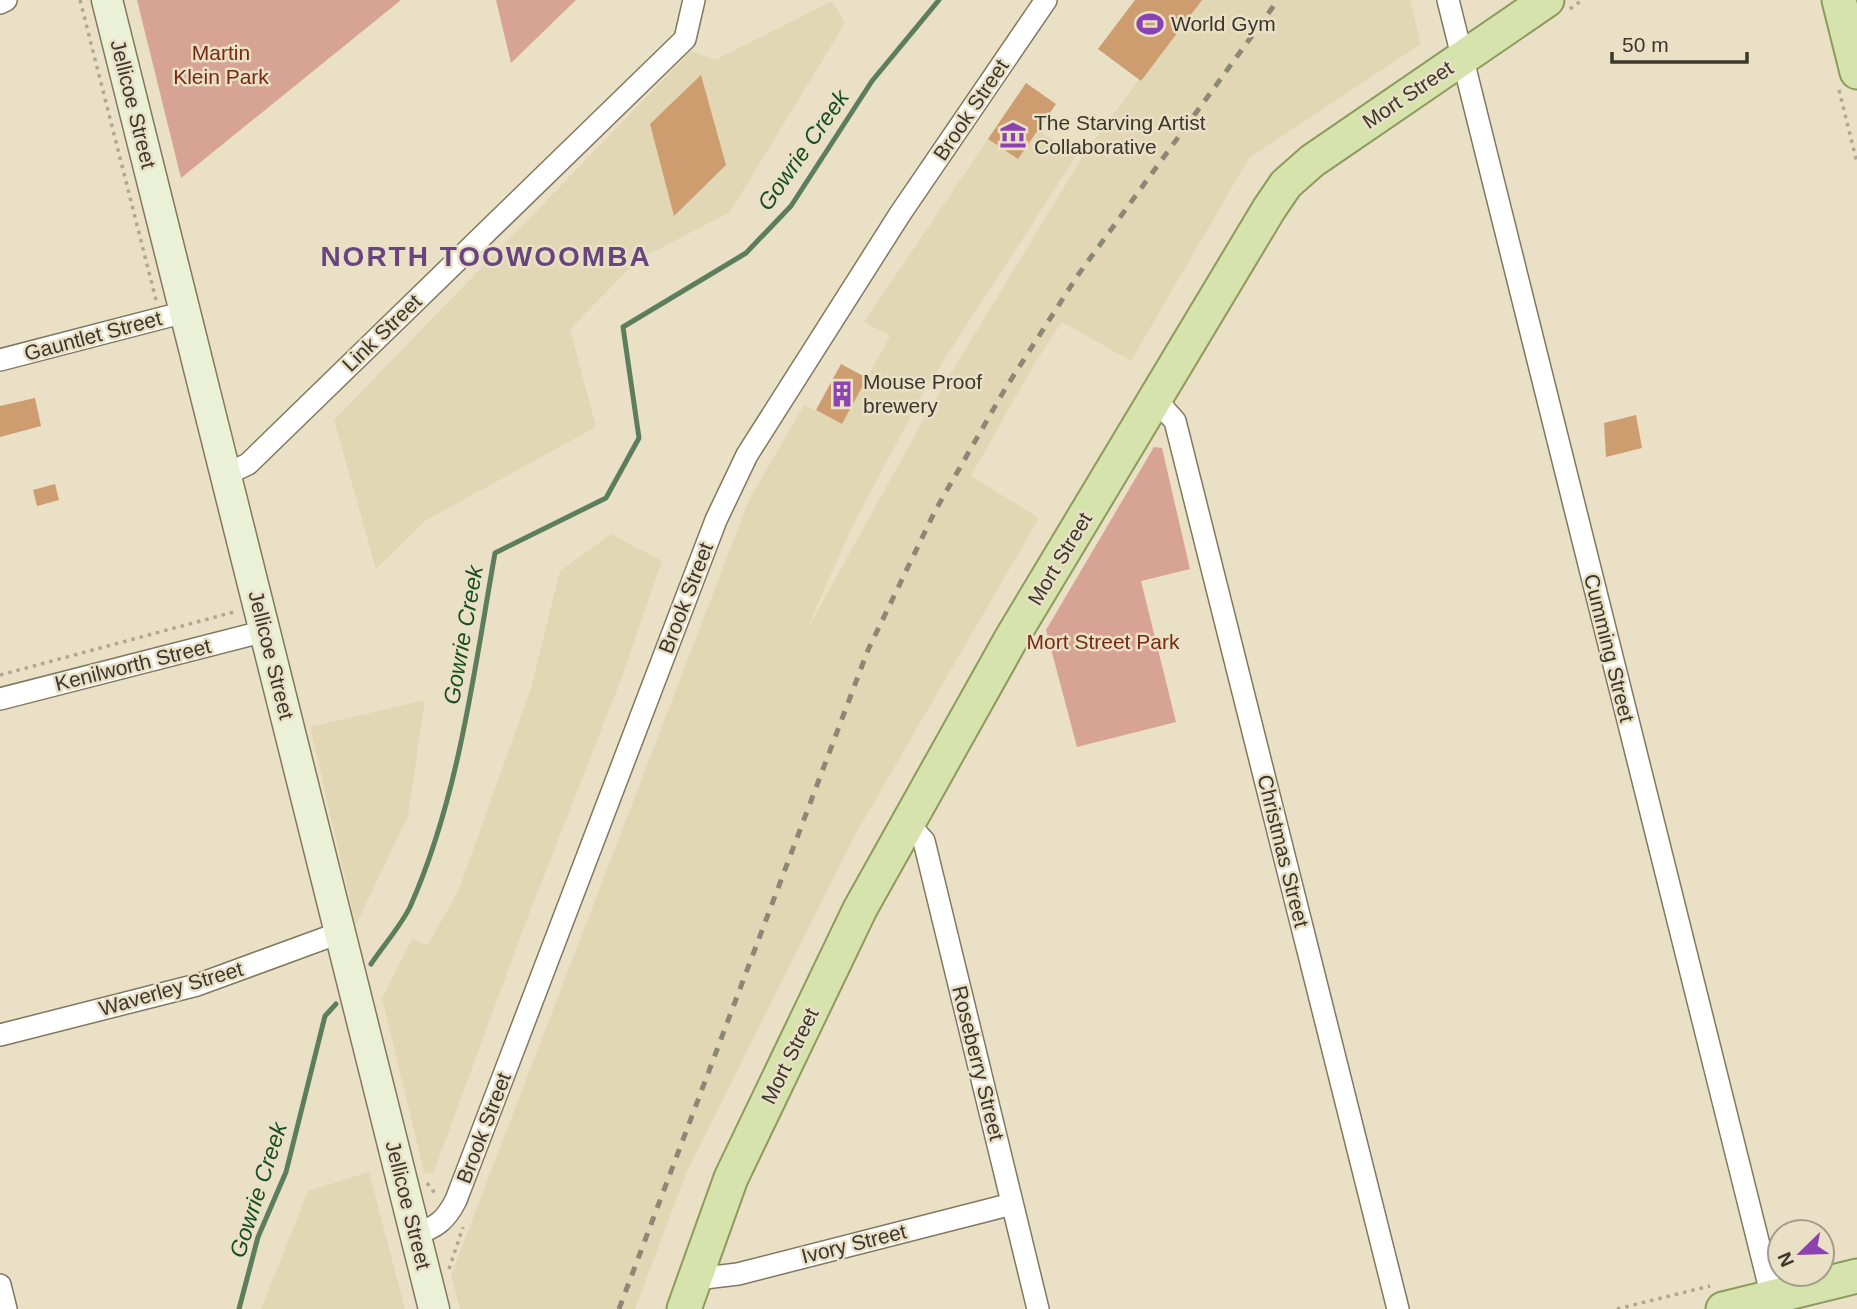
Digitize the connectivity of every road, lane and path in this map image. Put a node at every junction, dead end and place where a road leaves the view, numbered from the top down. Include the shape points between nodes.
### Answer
1 (6, 0) edge
2 (80, 0) edge
3 (107, 0) edge
4 (694, 0) edge
5 (1046, 0) edge
6 (1448, 0) edge
7 (1547, 0) edge
8 (1839, 0) edge
9 (0, 3) edge
10 (1462, 58) junction
11 (1857, 72) edge
12 (173, 315) junction
13 (0, 360) edge
14 (1156, 400) junction
15 (225, 475) junction
16 (231, 599) dead end
17 (234, 612) junction
18 (253, 634) junction
19 (0, 675) edge
20 (0, 699) edge
21 (907, 823) junction
22 (342, 943) junction
23 (0, 1035) edge
24 (1012, 1204) junction
25 (463, 1226) dead end
26 (415, 1234) junction
27 (448, 1270) dead end
28 (1857, 1276) edge
29 (696, 1279) junction
30 (0, 1285) edge
31 (1720, 1297) edge
32 (1772, 1297) junction
33 (6, 1309) edge
34 (434, 1309) edge
35 (684, 1309) edge
36 (1038, 1309) edge
37 (1398, 1309) edge
38 (1617, 1309) edge

1 - 9 street
2 - 12 path
3 - 12 main road, Jellicoe Street
4 - 15 street, Link Street via 685,39 248,464
5 - 26 street, Brook Street via 908,203 747,455 716,520 456,1200 434,1228
6 - 10 street, Cumming Street
7 - 10 main road, Mort Street
8 - 11 main road
10 - 14 main road, Mort Street via 1312,161 1286,184
10 - 32 street, Cumming Street
12 - 13 street, Gauntlet Street
12 - 15 main road, Jellicoe Street
14 - 21 main road, Mort Street via 1011,639
14 - 37 street, Christmas Street via 1175,421
15 - 18 main road, Jellicoe Street
16 - 17 path
17 - 18 path
17 - 19 path
18 - 20 street, Kenilworth Street
18 - 22 main road, Jellicoe Street
21 - 24 street, Roseberry Street via 924,841
21 - 29 main road, Mort Street via 860,909 731,1178
22 - 23 street, Waverley Street
22 - 26 main road, Jellicoe Street
24 - 29 street, Ivory Street via 737,1274
24 - 36 street, Roseberry Street
25 - 27 path
26 - 34 main road, Jellicoe Street
28 - 32 main road
29 - 35 main road, Mort Street
30 - 33 street
31 - 32 main road
31 - 38 path

